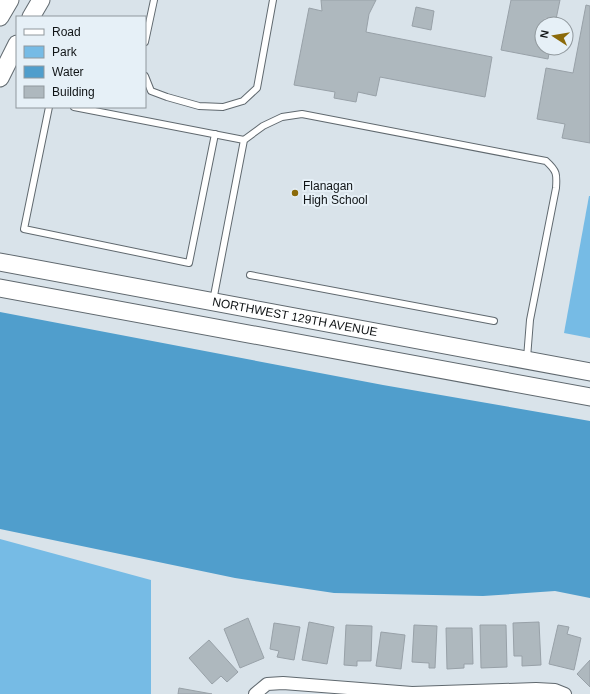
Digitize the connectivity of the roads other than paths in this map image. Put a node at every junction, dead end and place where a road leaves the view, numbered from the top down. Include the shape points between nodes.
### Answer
1 (10, 0) edge
2 (41, 0) edge
3 (154, 0) edge
4 (274, 0) edge
5 (33, 16) edge
6 (0, 17) edge
7 (146, 37) edge
8 (16, 46) edge
9 (0, 78) edge
10 (146, 78) edge
11 (49, 108) edge
12 (79, 108) edge
13 (215, 134) junction
14 (244, 140) junction
15 (0, 262) edge
16 (250, 275) dead end
17 (0, 288) edge
18 (212, 302) junction
19 (494, 321) dead end
20 (527, 360) junction
21 (590, 372) edge
22 (539, 387) junction
23 (590, 397) edge
24 (256, 694) edge
25 (412, 694) edge
26 (565, 694) edge

1 - 6 street
2 - 5 street
3 - 7 lane
4 - 10 lane via 256,88 243,101 223,107 182,102 152,91
8 - 9 street
11 - 13 lane via 24,230 189,263
12 - 13 lane
13 - 14 lane
14 - 18 lane
14 - 20 lane via 263,126 282,117 302,114 546,161 557,175 556,188 530,320
15 - 18 street, NORTHWEST 129TH AVENUE
16 - 19 lane
17 - 22 street, NORTHWEST 129TH AVENUE
18 - 20 street, NORTHWEST 129TH AVENUE
20 - 21 street, NORTHWEST 129TH AVENUE
20 - 22 street via 531,374
22 - 23 street, NORTHWEST 129TH AVENUE
24 - 25 street via 267,684 283,683
25 - 26 street via 536,689 555,690

